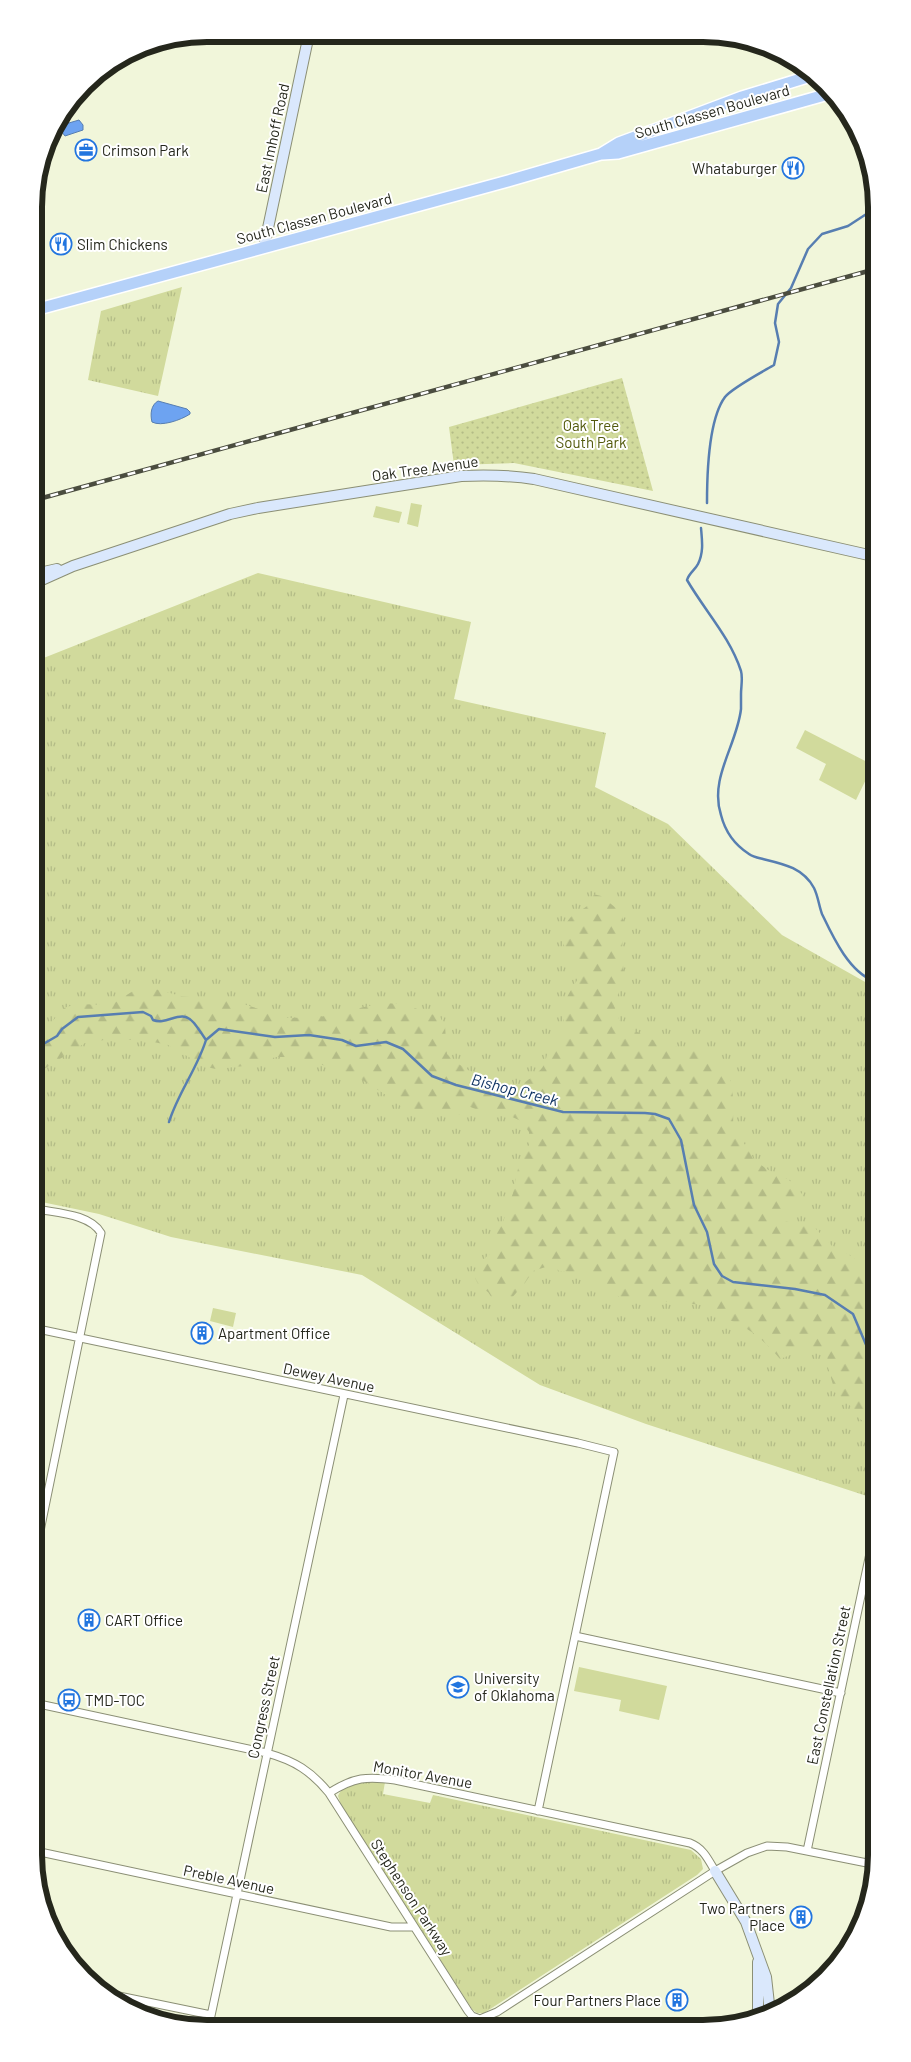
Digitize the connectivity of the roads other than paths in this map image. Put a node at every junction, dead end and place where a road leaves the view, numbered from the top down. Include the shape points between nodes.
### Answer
1 (307, 42) edge
2 (805, 78) edge
3 (824, 95) edge
4 (601, 154) junction
5 (264, 247) junction
6 (43, 308) edge
7 (868, 555) edge
8 (73, 566) junction
9 (43, 572) edge
10 (43, 580) edge
11 (42, 1210) edge
12 (42, 1330) edge
13 (80, 1338) junction
14 (344, 1395) junction
15 (42, 1516) edge
16 (868, 1562) edge
17 (575, 1636) junction
18 (840, 1693) junction
19 (42, 1705) edge
20 (267, 1753) junction
21 (329, 1793) junction
22 (538, 1811) junction
23 (807, 1851) junction
24 (42, 1852) edge
25 (868, 1863) edge
26 (715, 1871) junction
27 (235, 1894) junction
28 (414, 1927) junction
29 (758, 1959) junction
30 (126, 1997) edge
31 (769, 2006) edge
32 (758, 2010) edge
33 (211, 2015) junction
34 (210, 2020) edge
35 (471, 2020) edge
36 (485, 2020) edge

1 - 5 street, East Imhoff Road
2 - 4 main road, South Classen Boulevard via 742,97 619,143
3 - 4 main road, South Classen Boulevard via 618,154
4 - 5 main road, South Classen Boulevard
5 - 6 main road, South Classen Boulevard
7 - 8 street, Oak Tree Avenue via 534,479 486,475 453,477 230,514
8 - 9 street, Oak Tree Avenue
8 - 10 street, Oak Tree Avenue
11 - 13 street via 80,1219 98,1229 100,1240
12 - 13 street, Dewey Avenue
13 - 14 street, Dewey Avenue
13 - 15 street
14 - 17 street, Dewey Avenue via 614,1452
14 - 20 street, Congress Street
16 - 18 street, East Constellation Street
17 - 18 street
17 - 22 street
18 - 23 street, East Constellation Street
19 - 20 street
20 - 21 street via 297,1763
20 - 27 street, Congress Street
21 - 22 street, Monitor Avenue via 359,1778 377,1778
21 - 28 street, Stephenson Parkway
22 - 26 street, Monitor Avenue via 696,1845
23 - 25 street
23 - 26 street via 767,1846
24 - 27 street, Preble Avenue
26 - 29 street via 746,1922
26 - 36 street
27 - 28 street, Preble Avenue via 392,1927
27 - 33 street, Congress Street
28 - 35 street, Stephenson Parkway
29 - 31 street via 766,1977
29 - 32 street
30 - 33 street
33 - 34 street, Congress Street

